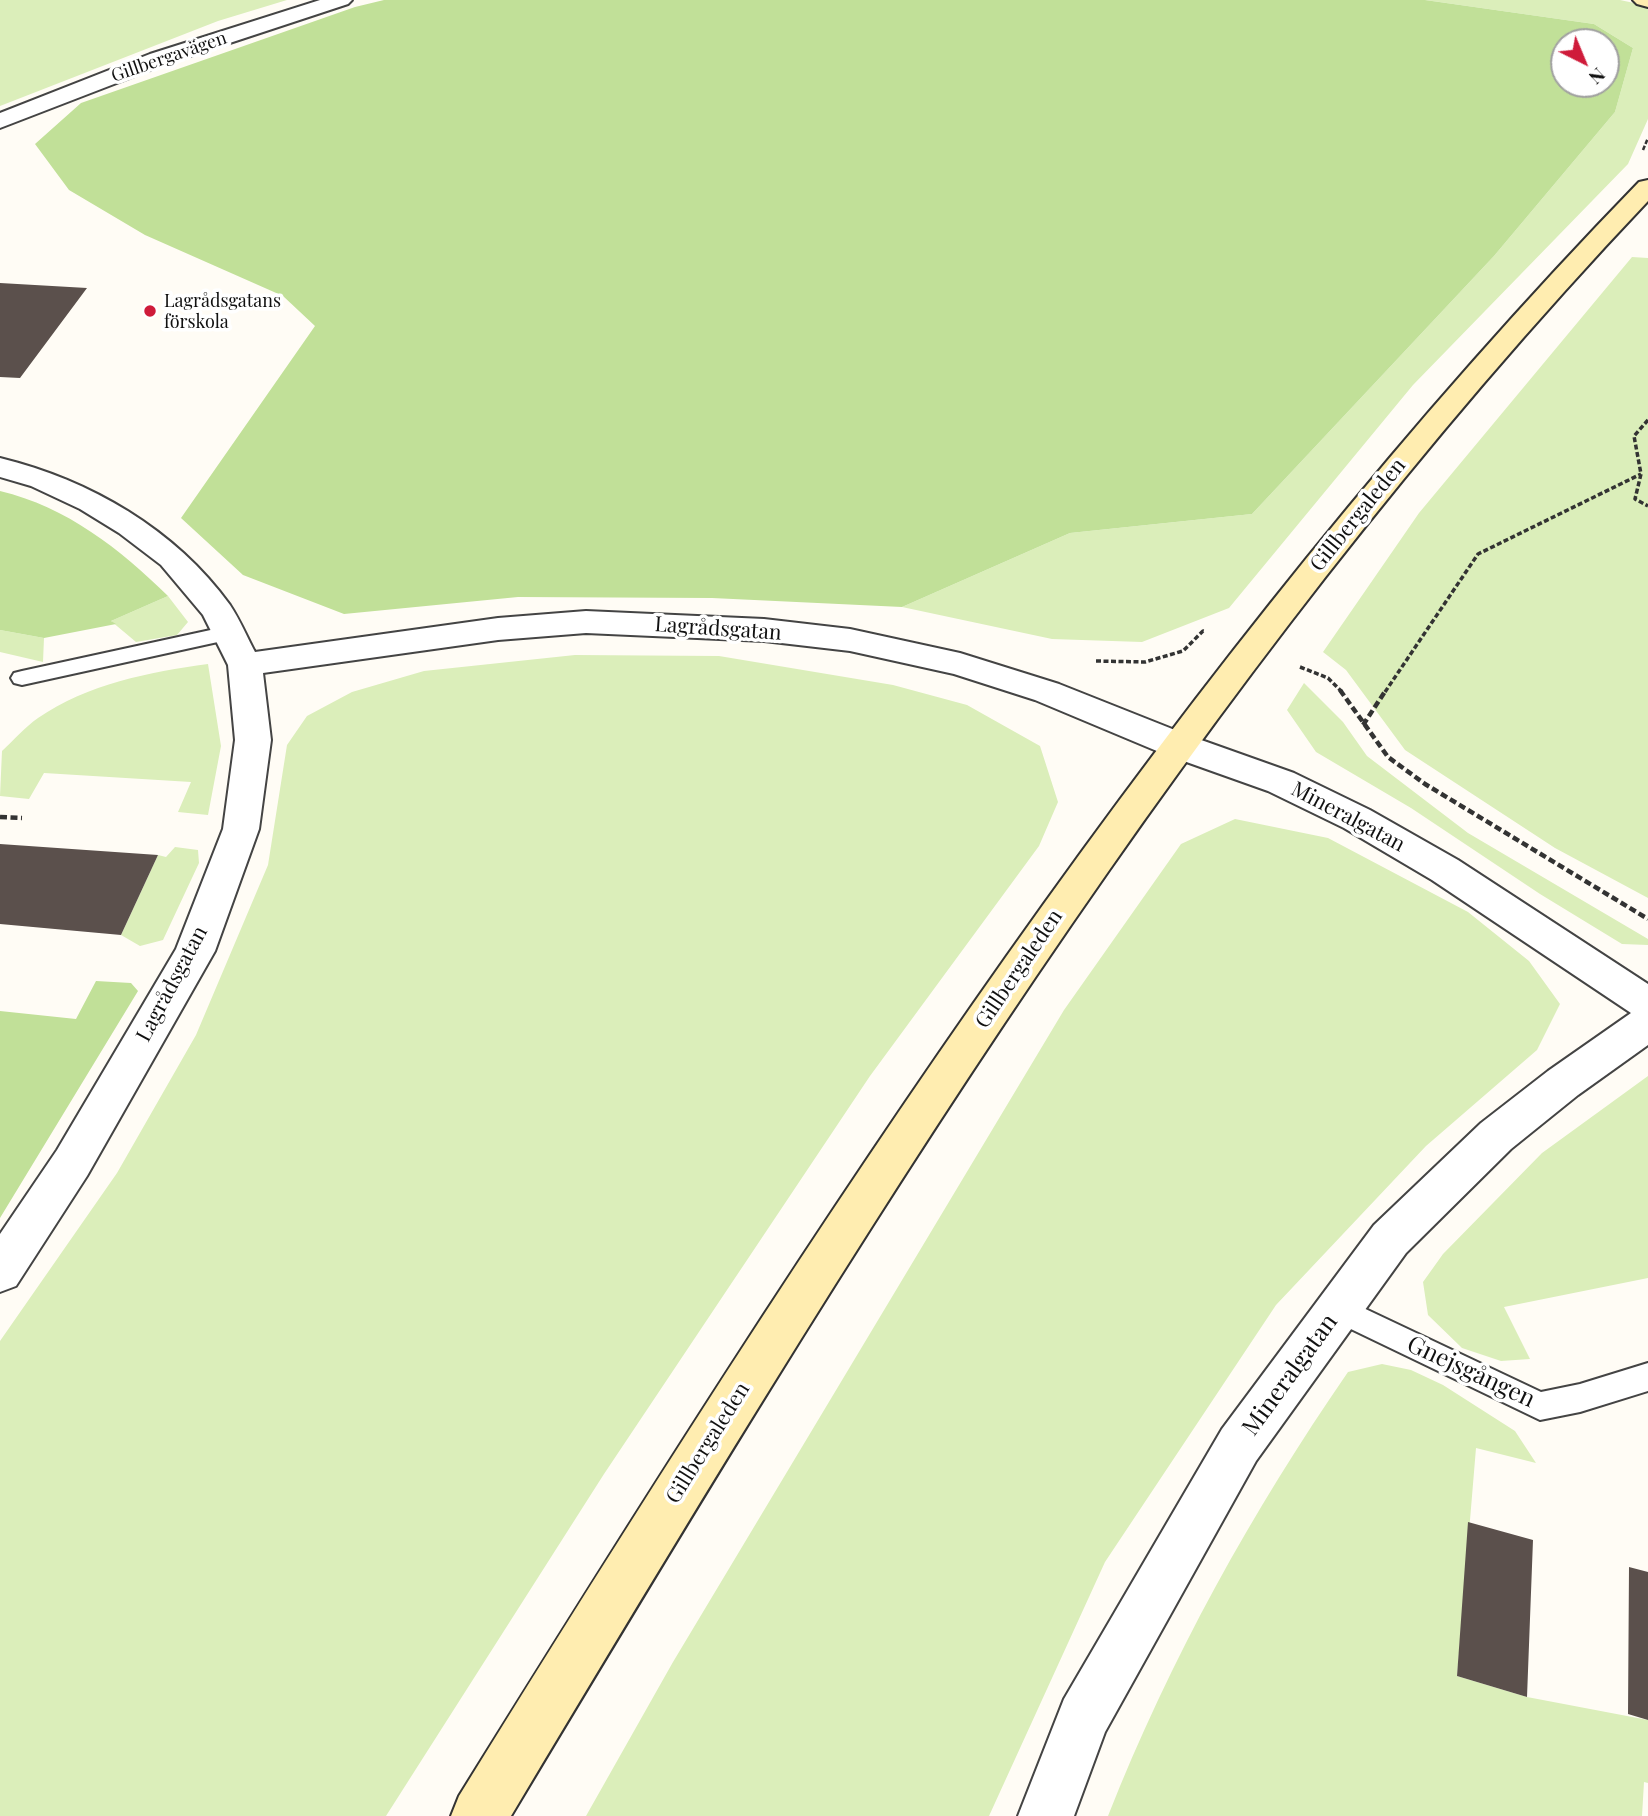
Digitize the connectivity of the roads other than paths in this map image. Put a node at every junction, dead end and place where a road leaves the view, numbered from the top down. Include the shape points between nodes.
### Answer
1 (341, 0) edge
2 (0, 121) edge
3 (1648, 187) edge
4 (0, 467) edge
5 (237, 649) junction
6 (22, 678) dead end
7 (1177, 745) junction
8 (1648, 1004) edge
9 (1648, 1023) edge
10 (0, 1272) edge
11 (1338, 1309) junction
12 (1648, 1377) edge
13 (479, 1816) edge
14 (1046, 1816) edge

1 - 2 street, Gillbergavägen via 158,59
3 - 7 main road, Gillbergaleden via 1514,328 1371,498
4 - 5 street, Lagrådsgatan via 91,502 172,558 217,611
5 - 6 lane
5 - 7 street, Lagrådsgatan via 586,622 764,630 849,640 960,664 1047,692
5 - 10 street, Lagrådsgatan via 253,740 241,830 195,951 72,1163
7 - 8 street, Mineralgatan via 1281,782 1357,819 1445,870
7 - 13 main road, Gillbergaleden via 856,1209
9 - 11 street, Mineralgatan via 1496,1136 1390,1239
11 - 12 lane, Gnejsgången via 1540,1406
11 - 14 street, Mineralgatan via 1239,1445 1083,1718

